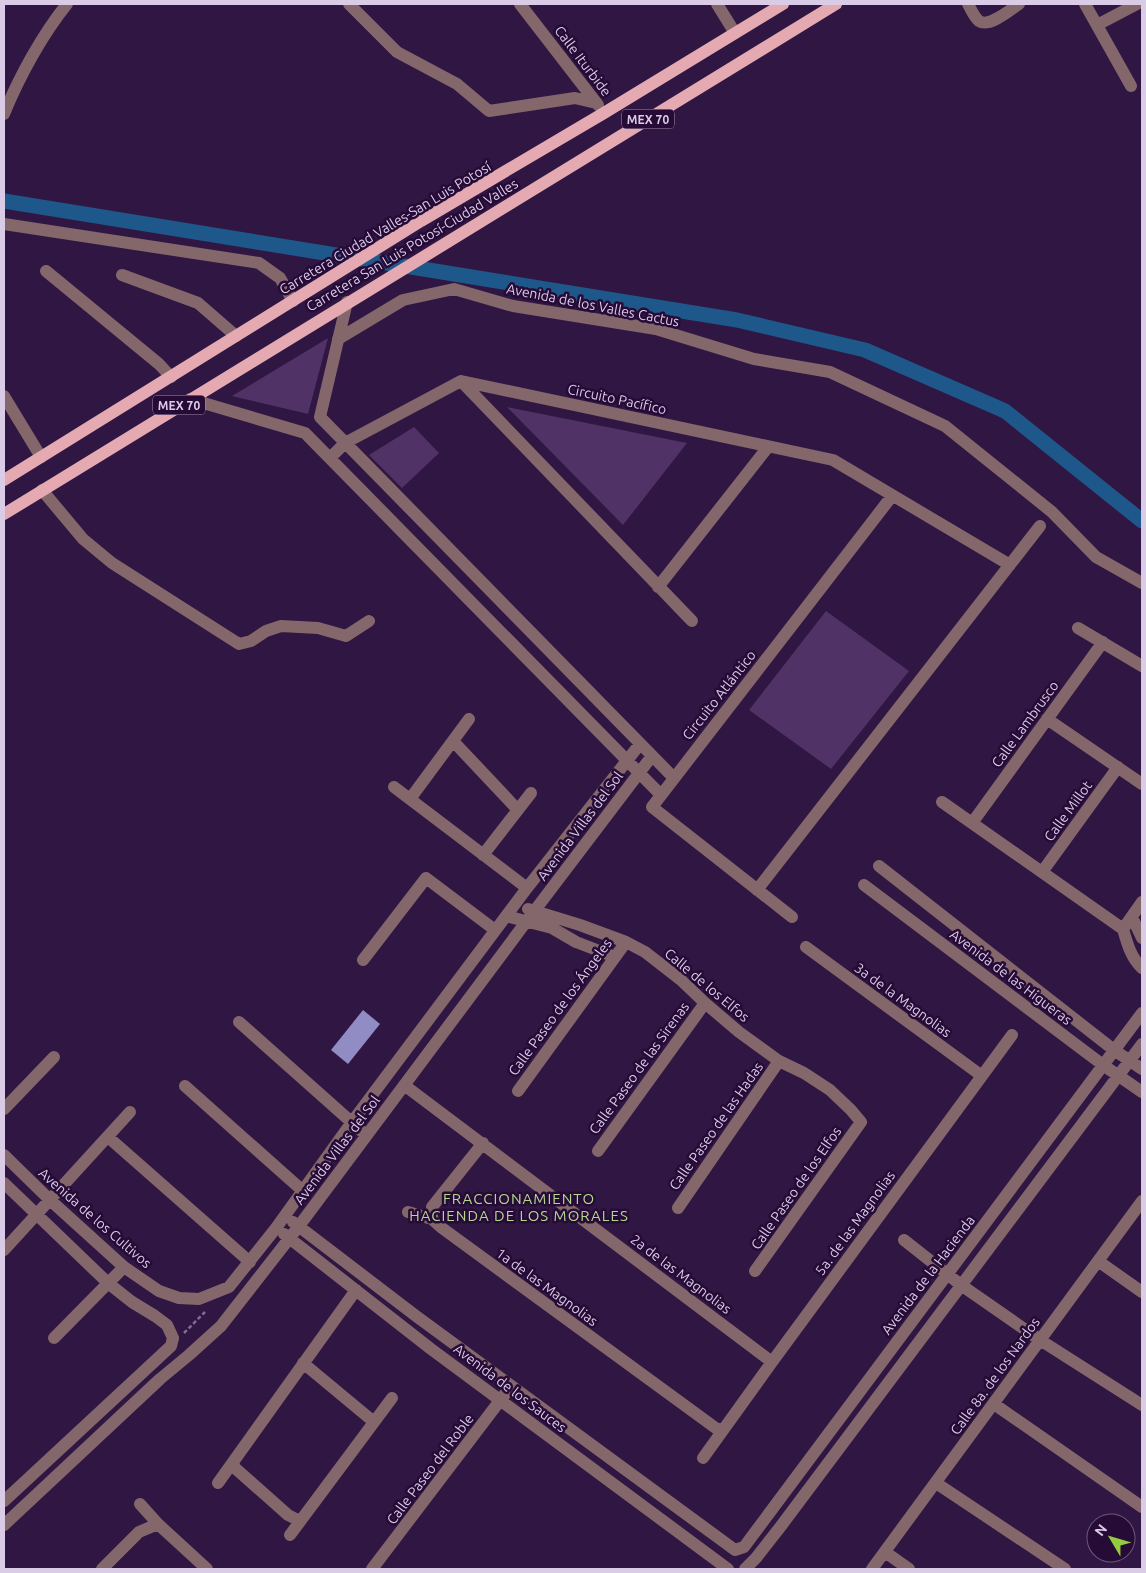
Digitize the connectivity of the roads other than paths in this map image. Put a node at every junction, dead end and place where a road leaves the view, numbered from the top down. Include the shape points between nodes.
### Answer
1 (67, 4) edge
2 (349, 4) edge
3 (520, 4) edge
4 (717, 4) edge
5 (783, 4) edge
6 (836, 4) edge
7 (968, 4) edge
8 (1019, 4) edge
9 (1085, 4) edge
10 (1137, 4) edge
11 (1097, 25) junction
12 (735, 33) junction
13 (1131, 86) dead end
14 (600, 108) junction
15 (4, 114) edge
16 (4, 224) edge
17 (46, 271) dead end
18 (122, 274) dead end
19 (351, 300) junction
20 (293, 301) junction
21 (236, 336) junction
22 (338, 339) junction
23 (170, 376) junction
24 (460, 381) junction
25 (4, 396) edge
26 (190, 399) junction
27 (320, 417) junction
28 (305, 433) junction
29 (345, 443) junction
30 (768, 447) junction
31 (41, 457) junction
32 (330, 458) junction
33 (4, 480) edge
34 (42, 490) junction
35 (892, 496) junction
36 (4, 514) edge
37 (1040, 526) dead end
38 (1010, 565) junction
39 (469, 570) junction
40 (1142, 583) edge
41 (454, 584) junction
42 (658, 587) junction
43 (369, 621) dead end
44 (692, 621) dead end
45 (1078, 628) dead end
46 (1103, 642) junction
47 (1142, 666) edge
48 (469, 719) dead end
49 (1047, 720) junction
50 (453, 741) junction
51 (640, 744) junction
52 (652, 756) junction
53 (626, 761) junction
54 (1118, 767) junction
55 (639, 773) junction
56 (674, 778) junction
57 (1142, 784) edge
58 (394, 787) dead end
59 (531, 794) dead end
60 (661, 795) junction
61 (410, 799) junction
62 (942, 802) dead end
63 (518, 810) junction
64 (972, 823) junction
65 (483, 854) junction
66 (879, 866) dead end
67 (1042, 872) junction
68 (864, 884) dead end
69 (527, 888) junction
70 (757, 890) junction
71 (1142, 902) edge
72 (515, 904) junction
73 (506, 916) junction
74 (530, 917) junction
75 (792, 917) dead end
76 (1132, 917) junction
77 (957, 927) junction
78 (1123, 929) junction
79 (495, 930) junction
80 (1142, 938) edge
81 (626, 942) junction
82 (944, 946) junction
83 (806, 947) dead end
84 (615, 957) junction
85 (363, 960) dead end
86 (1142, 968) edge
87 (705, 1003) junction
88 (1142, 1013) edge
89 (239, 1022) dead end
90 (1012, 1035) dead end
91 (1142, 1044) edge
92 (1114, 1050) junction
93 (54, 1057) dead end
94 (1130, 1060) junction
95 (779, 1061) junction
96 (1103, 1065) junction
97 (1142, 1069) edge
98 (1118, 1075) junction
99 (982, 1076) junction
100 (404, 1085) junction
101 (185, 1086) dead end
102 (518, 1091) dead end
103 (1142, 1092) edge
104 (4, 1110) edge
105 (130, 1112) dead end
106 (352, 1122) junction
107 (861, 1122) joint
108 (366, 1135) junction
109 (108, 1137) junction
110 (483, 1143) junction
111 (598, 1151) dead end
112 (4, 1155) edge
113 (4, 1183) edge
114 (303, 1191) junction
115 (50, 1200) junction
116 (1142, 1201) edge
117 (678, 1208) dead end
118 (408, 1212) dead end
119 (36, 1214) junction
120 (285, 1216) junction
121 (432, 1219) junction
122 (299, 1226) junction
123 (276, 1228) junction
124 (289, 1239) junction
125 (904, 1240) dead end
126 (4, 1250) edge
127 (1098, 1261) junction
128 (250, 1262) junction
129 (124, 1267) junction
130 (755, 1272) dead end
131 (947, 1275) junction
132 (108, 1283) junction
133 (961, 1285) junction
134 (229, 1287) joint
135 (356, 1290) junction
136 (1142, 1292) edge
137 (54, 1338) dead end
138 (1040, 1340) junction
139 (171, 1346) junction
140 (189, 1355) junction
141 (772, 1362) junction
142 (303, 1363) junction
143 (512, 1386) junction
144 (392, 1398) dead end
145 (501, 1400) junction
146 (994, 1404) junction
147 (1142, 1405) edge
148 (99, 1413) junction
149 (374, 1422) junction
150 (109, 1426) junction
151 (723, 1429) junction
152 (703, 1458) dead end
153 (233, 1462) junction
154 (218, 1483) dead end
155 (936, 1483) junction
156 (4, 1501) edge
157 (140, 1504) dead end
158 (1142, 1508) edge
159 (300, 1521) junction
160 (158, 1524) junction
161 (4, 1525) edge
162 (290, 1535) dead end
163 (735, 1550) junction
164 (885, 1552) junction
165 (102, 1569) edge
166 (206, 1569) edge
167 (372, 1569) edge
168 (730, 1569) edge
169 (745, 1569) edge
170 (872, 1569) edge
171 (909, 1569) edge
172 (1064, 1569) edge

1 - 15 street via 15,87
2 - 14 street via 397,52 457,84 489,111 576,98
3 - 14 street, Calle Iturbide
4 - 12 street
5 - 12 main road, Carretera Ciudad Valles-San Luis Potosí / MEX 70
6 - 19 main road, Carretera San Luis Potosí-Ciudad Valles / MEX 70
7 - 8 street via 983,23 990,23
9 - 11 street
10 - 11 street
11 - 13 street
12 - 14 main road, Carretera Ciudad Valles-San Luis Potosí / MEX 70
14 - 20 main road, Carretera Ciudad Valles-San Luis Potosí / MEX 70
16 - 20 street via 260,263 280,278
17 - 23 street
18 - 21 street via 198,303
19 - 22 street
19 - 26 main road, Carretera San Luis Potosí-Ciudad Valles / MEX 70
20 - 21 main road, Carretera Ciudad Valles-San Luis Potosí / MEX 70
21 - 23 main road, Carretera Ciudad Valles-San Luis Potosí / MEX 70
22 - 27 street
22 - 40 street, Avenida de los Valles Cactus via 403,300 454,289 513,306 656,329 754,359 830,372 945,426 1052,512 1096,558
23 - 31 main road, Carretera Ciudad Valles-San Luis Potosí / MEX 70
24 - 29 street
24 - 30 street, Circuito Pacífico
24 - 42 street
25 - 31 street
26 - 28 street
26 - 34 main road, Carretera San Luis Potosí-Ciudad Valles / MEX 70
27 - 28 street
27 - 29 street
28 - 32 street
29 - 32 street
29 - 39 street
30 - 35 street, Circuito Pacífico via 834,460
30 - 42 street
31 - 33 main road, Carretera Ciudad Valles-San Luis Potosí / MEX 70
32 - 41 street
34 - 36 main road, Carretera San Luis Potosí-Ciudad Valles / MEX 70
34 - 43 street via 83,539 112,563 239,644 281,626 318,628 346,636
35 - 38 street
35 - 56 street, Circuito Atlántico
37 - 38 street
38 - 70 street
39 - 41 street
39 - 51 street
41 - 53 street
42 - 44 street
45 - 46 street
46 - 47 street
46 - 49 street, Calle Lambrusco
48 - 50 street
49 - 54 street
49 - 64 street, Calle Lambrusco
50 - 61 street
50 - 63 street
51 - 52 street
51 - 53 street, Avenida Villas del Sol
52 - 55 street, Avenida Villas del Sol
52 - 56 street
53 - 55 street
53 - 69 street, Avenida Villas del Sol
54 - 57 street
54 - 67 street, Calle Millot
55 - 60 street
55 - 74 street, Avenida Villas del Sol
56 - 60 street, Circuito Atlántico
58 - 61 street
59 - 63 street
60 - 70 street via 652,807
61 - 65 street
62 - 64 street
63 - 65 street
64 - 67 street
65 - 69 street
66 - 77 street, Avenida de las Higueras
67 - 78 street
68 - 82 street, Avenida de las Higueras
69 - 72 street, Avenida Villas del Sol
70 - 75 street
71 - 76 street
72 - 73 street, Avenida Villas del Sol
72 - 74 street, Calle de los Elfos
73 - 74 street, Calle de los Elfos
73 - 79 street, Avenida Villas del Sol
74 - 81 street, Calle de los Elfos via 580,925
74 - 84 street, Calle de los Elfos via 576,942
74 - 100 street, Avenida Villas del Sol
76 - 78 street
76 - 80 street
77 - 82 street
77 - 92 street, Avenida de las Higueras
78 - 86 street via 1132,954
79 - 85 street via 426,878
79 - 106 street, Avenida Villas del Sol
81 - 84 street, Calle Paseo de los Ángeles
81 - 87 street, Calle de los Elfos via 659,962
82 - 96 street, Avenida de las Higueras
83 - 99 street, 3a de la Magnolias
84 - 102 street, Calle Paseo de los Ángeles
87 - 95 street, Calle de los Elfos
87 - 111 street, Calle Paseo de las Sirenas
88 - 92 street, Avenida de la Hacienda
89 - 106 street
90 - 99 street, 5a. de las Magnolias
91 - 94 street
92 - 94 street, Avenida de las Higueras
92 - 96 street, Avenida de la Hacienda
93 - 104 street
94 - 97 street, Avenida de las Higueras
94 - 98 street
95 - 107 street, Calle de los Elfos via 830,1090
95 - 117 street, Calle Paseo de las Hadas
96 - 98 street, Avenida de las Higueras
96 - 131 street, Avenida de la Hacienda
98 - 103 street, Avenida de las Higueras
98 - 133 street
99 - 141 street, 5a. de las Magnolias
100 - 108 street, Avenida Villas del Sol
100 - 110 street, 2a de las Magnolias
101 - 114 street
105 - 109 street
106 - 108 street
106 - 114 street, Avenida Villas del Sol
107 - 130 street, Calle Paseo de los Elfos
108 - 122 street, Avenida Villas del Sol
109 - 115 street
109 - 128 street
110 - 121 street via 432,1207
110 - 141 street, 2a de las Magnolias
112 - 115 street, Avenida de los Cultivos
113 - 119 street
114 - 120 street, Avenida Villas del Sol
115 - 119 street
115 - 129 street, Avenida de los Cultivos
116 - 127 street, Calle 8a. de los Nardos
118 - 121 street
119 - 126 street
119 - 132 street
120 - 122 street, Avenida de los Sauces
120 - 123 street, Avenida Villas del Sol
121 - 151 street, 1a de las Magnolias via 717,1429
122 - 124 street, Avenida Villas del Sol
122 - 143 street, Avenida de los Sauces
123 - 124 street, Avenida de los Sauces
123 - 128 street, Avenida Villas del Sol
124 - 135 street, Avenida de los Sauces
124 - 140 street, Avenida Villas del Sol via 221,1326
125 - 131 street
127 - 136 street
127 - 138 street, Calle 8a. de los Nardos
128 - 134 street, Avenida Villas del Sol
129 - 132 street
129 - 134 street, Avenida de los Cultivos via 159,1291 180,1298 199,1299
131 - 133 street
131 - 163 street, Avenida de la Hacienda via 744,1547
132 - 137 street
132 - 139 street via 167,1325 173,1338
133 - 138 street
133 - 169 street via 781,1526
135 - 142 street
135 - 145 street, Avenida de los Sauces
138 - 146 street, Calle 8a. de los Nardos
138 - 147 street
139 - 140 street
139 - 148 street
140 - 150 street, Avenida Villas del Sol
141 - 151 street, 5a. de las Magnolias
142 - 149 street
142 - 153 street
143 - 145 street, Calle Paseo del Roble
143 - 163 street, Avenida de los Sauces
144 - 149 street
145 - 167 street, Calle Paseo del Roble
145 - 168 street, Avenida de los Sauces
146 - 155 street, Calle 8a. de los Nardos
146 - 158 street
148 - 150 street
148 - 156 street
149 - 159 street
150 - 161 street, Avenida Villas del Sol
151 - 152 street, 5a. de las Magnolias
153 - 154 street
153 - 159 street via 235,1468 288,1515
155 - 164 street, Calle 8a. de los Nardos
155 - 172 street
157 - 160 street
159 - 162 street
160 - 165 street via 139,1532
160 - 166 street
163 - 168 street
164 - 170 street, Calle 8a. de los Nardos
164 - 171 street

